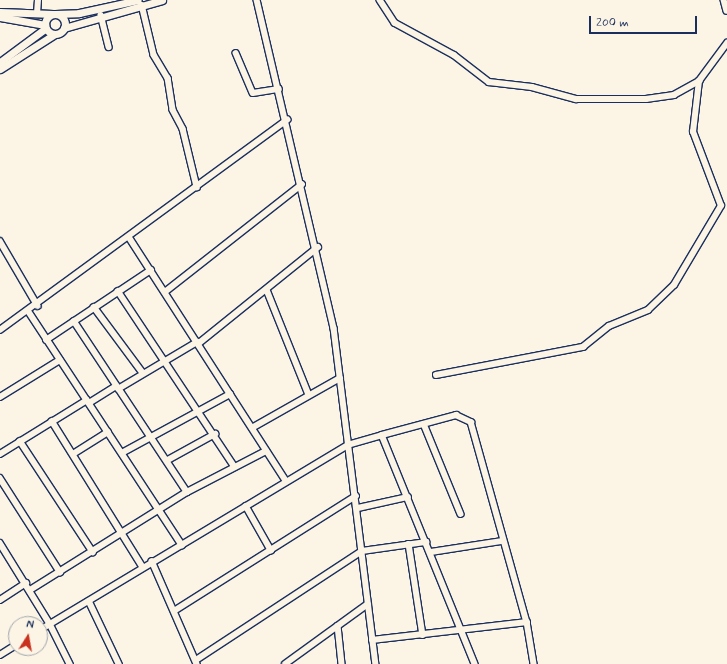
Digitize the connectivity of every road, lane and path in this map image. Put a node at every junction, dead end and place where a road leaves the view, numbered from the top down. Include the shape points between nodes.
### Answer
1 (38, 0) edge
2 (162, 0) edge
3 (257, 0) edge
4 (380, 0) edge
5 (724, 0) edge
6 (140, 2) edge
7 (727, 11) edge
8 (0, 12) edge
9 (37, 14) junction
10 (54, 14) junction
11 (101, 15) junction
12 (0, 17) edge
13 (45, 26) junction
14 (64, 28) junction
15 (55, 34) junction
16 (727, 43) edge
17 (110, 47) dead end
18 (236, 53) dead end
19 (0, 62) edge
20 (0, 69) edge
21 (700, 81) junction
22 (279, 89) junction
23 (287, 120) junction
24 (302, 184) junction
25 (197, 187) junction
26 (724, 202) edge
27 (129, 237) junction
28 (0, 241) edge
29 (318, 248) junction
30 (151, 270) junction
31 (267, 290) junction
32 (118, 291) junction
33 (165, 292) junction
34 (38, 306) junction
35 (94, 307) junction
36 (29, 312) junction
37 (74, 321) junction
38 (0, 330) edge
39 (46, 340) junction
40 (198, 343) junction
41 (60, 360) junction
42 (164, 362) junction
43 (143, 374) junction
44 (436, 375) dead end
45 (340, 378) junction
46 (117, 387) junction
47 (230, 394) junction
48 (309, 395) junction
49 (0, 397) edge
50 (88, 401) junction
51 (199, 410) junction
52 (52, 421) junction
53 (424, 424) junction
54 (252, 428) junction
55 (108, 432) junction
56 (216, 434) junction
57 (150, 435) junction
58 (382, 436) junction
59 (20, 442) junction
60 (348, 445) junction
61 (266, 451) junction
62 (122, 453) junction
63 (0, 454) edge
64 (73, 454) junction
65 (168, 460) junction
66 (235, 467) junction
67 (0, 478) edge
68 (286, 481) junction
69 (187, 492) junction
70 (356, 496) junction
71 (408, 497) junction
72 (246, 506) junction
73 (358, 508) junction
74 (159, 509) junction
75 (461, 514) dead end
76 (123, 533) junction
77 (426, 542) junction
78 (502, 542) junction
79 (0, 543) edge
80 (409, 544) junction
81 (182, 545) junction
82 (272, 550) junction
83 (362, 551) junction
84 (93, 552) junction
85 (431, 552) junction
86 (152, 561) junction
87 (143, 567) junction
88 (60, 572) junction
89 (26, 583) junction
90 (30, 590) junction
91 (0, 600) edge
92 (89, 601) junction
93 (368, 604) junction
94 (174, 611) junction
95 (527, 622) junction
96 (50, 624) junction
97 (338, 626) junction
98 (461, 630) junction
99 (423, 635) junction
100 (372, 640) junction
101 (197, 662) edge
102 (288, 663) edge
103 (70, 664) edge
104 (119, 664) edge
105 (342, 664) edge
106 (376, 664) edge
107 (474, 664) edge
108 (534, 664) edge

1 - 9 street
2 - 6 main road
3 - 22 street
4 - 21 street via 395,23 429,39 497,85 532,87 576,99 646,100 674,94
5 - 7 street
6 - 10 main road via 79,13
6 - 11 main road
6 - 25 street via 154,55 168,78 173,110 183,129
8 - 9 main road
9 - 10 main road
10 - 13 main road via 47,18
10 - 14 main road via 63,19
11 - 14 main road
11 - 17 street
12 - 13 main road
13 - 15 main road
13 - 19 main road
14 - 15 main road
15 - 20 main road
16 - 21 street
18 - 22 street via 253,93
21 - 26 street via 693,132 698,152
22 - 23 street
23 - 24 street
23 - 25 street
24 - 29 street
24 - 33 street
25 - 27 street
26 - 44 street via 674,285 637,317 609,326 573,350 520,356 488,368
27 - 30 street
27 - 34 street
28 - 34 street
29 - 31 street
29 - 45 street
30 - 32 street
30 - 33 street
31 - 40 street
31 - 48 street
32 - 35 street
32 - 42 street
33 - 40 street
34 - 36 street
35 - 37 street
35 - 43 street
36 - 38 street
36 - 39 street
37 - 39 street
37 - 46 street
39 - 41 street
40 - 42 street
40 - 47 street
41 - 49 street
41 - 50 street
42 - 43 street
42 - 51 street
43 - 46 street
45 - 48 street
45 - 60 street
46 - 50 street
46 - 57 street
47 - 51 street
47 - 54 street
48 - 54 street
50 - 52 street
50 - 55 street
51 - 56 street
51 - 57 street
52 - 59 street
52 - 64 street
53 - 58 street
53 - 75 street
53 - 78 street via 456,415 471,422
54 - 61 street
55 - 62 street
55 - 64 street
56 - 65 street
56 - 66 street
57 - 62 street
57 - 65 street
58 - 60 street
58 - 71 street
59 - 63 street
59 - 84 street
60 - 68 street
60 - 70 street
61 - 66 street
61 - 68 street
62 - 74 street
64 - 76 street
65 - 69 street
66 - 69 street
67 - 88 street
68 - 72 street
69 - 74 street
70 - 73 street
70 - 82 street
71 - 73 street
71 - 77 street
72 - 81 street
72 - 82 street
73 - 83 street
74 - 76 street
74 - 81 street
76 - 84 street
76 - 87 street
77 - 80 street
77 - 85 street
78 - 85 street
78 - 95 street
79 - 89 street
80 - 83 street
80 - 99 street
81 - 86 street
82 - 94 street
83 - 93 street
83 - 101 street
84 - 88 street
85 - 98 street
86 - 87 street
86 - 94 street
87 - 92 street
88 - 90 street
89 - 90 street
89 - 91 street
90 - 96 street
92 - 96 street
92 - 104 street
93 - 97 street
93 - 100 street
94 - 101 street
95 - 98 street
95 - 108 street
96 - 103 street
97 - 102 street
97 - 105 street
98 - 99 street
98 - 107 street
99 - 100 street
100 - 106 street

